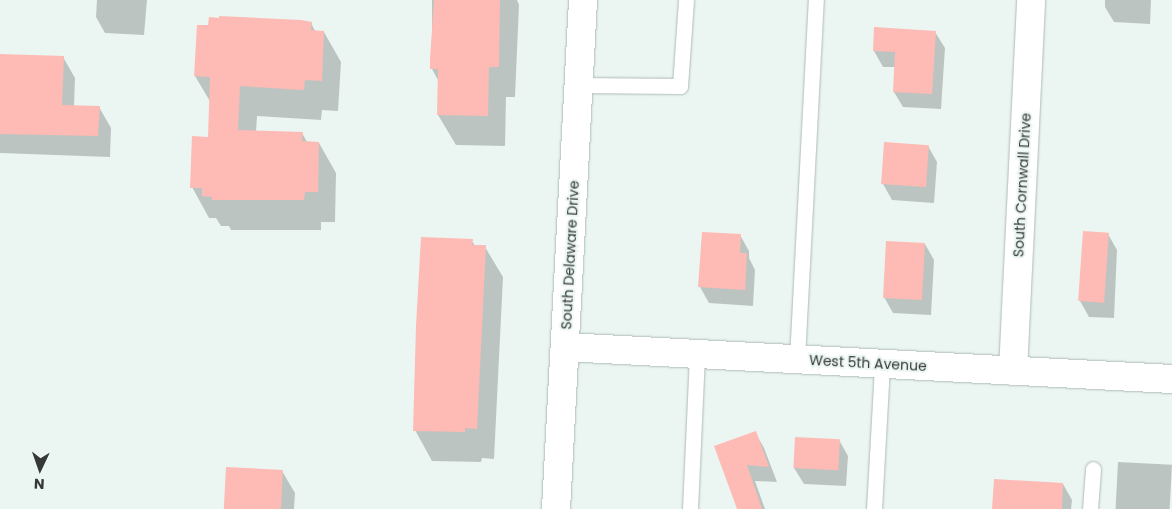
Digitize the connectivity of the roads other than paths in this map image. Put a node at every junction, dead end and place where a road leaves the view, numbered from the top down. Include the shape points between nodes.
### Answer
1 (583, 0) edge
2 (686, 0) edge
3 (816, 0) edge
4 (1031, 0) edge
5 (578, 85) junction
6 (565, 347) junction
7 (697, 354) junction
8 (797, 360) junction
9 (882, 364) junction
10 (1013, 371) junction
11 (1172, 379) edge
12 (1093, 469) dead end
13 (556, 509) edge
14 (690, 509) edge
15 (874, 509) edge
16 (1090, 509) edge

1 - 5 street, South Delaware Drive
2 - 5 lane via 680,86
3 - 8 lane
4 - 10 street, South Cornwall Drive
5 - 6 street, South Delaware Drive
6 - 7 street, West 5th Avenue
6 - 13 street, South Delaware Drive
7 - 8 street, West 5th Avenue
7 - 14 lane
8 - 9 street, West 5th Avenue
9 - 10 street, West 5th Avenue
9 - 15 lane
10 - 11 street, West 5th Avenue
12 - 16 lane

